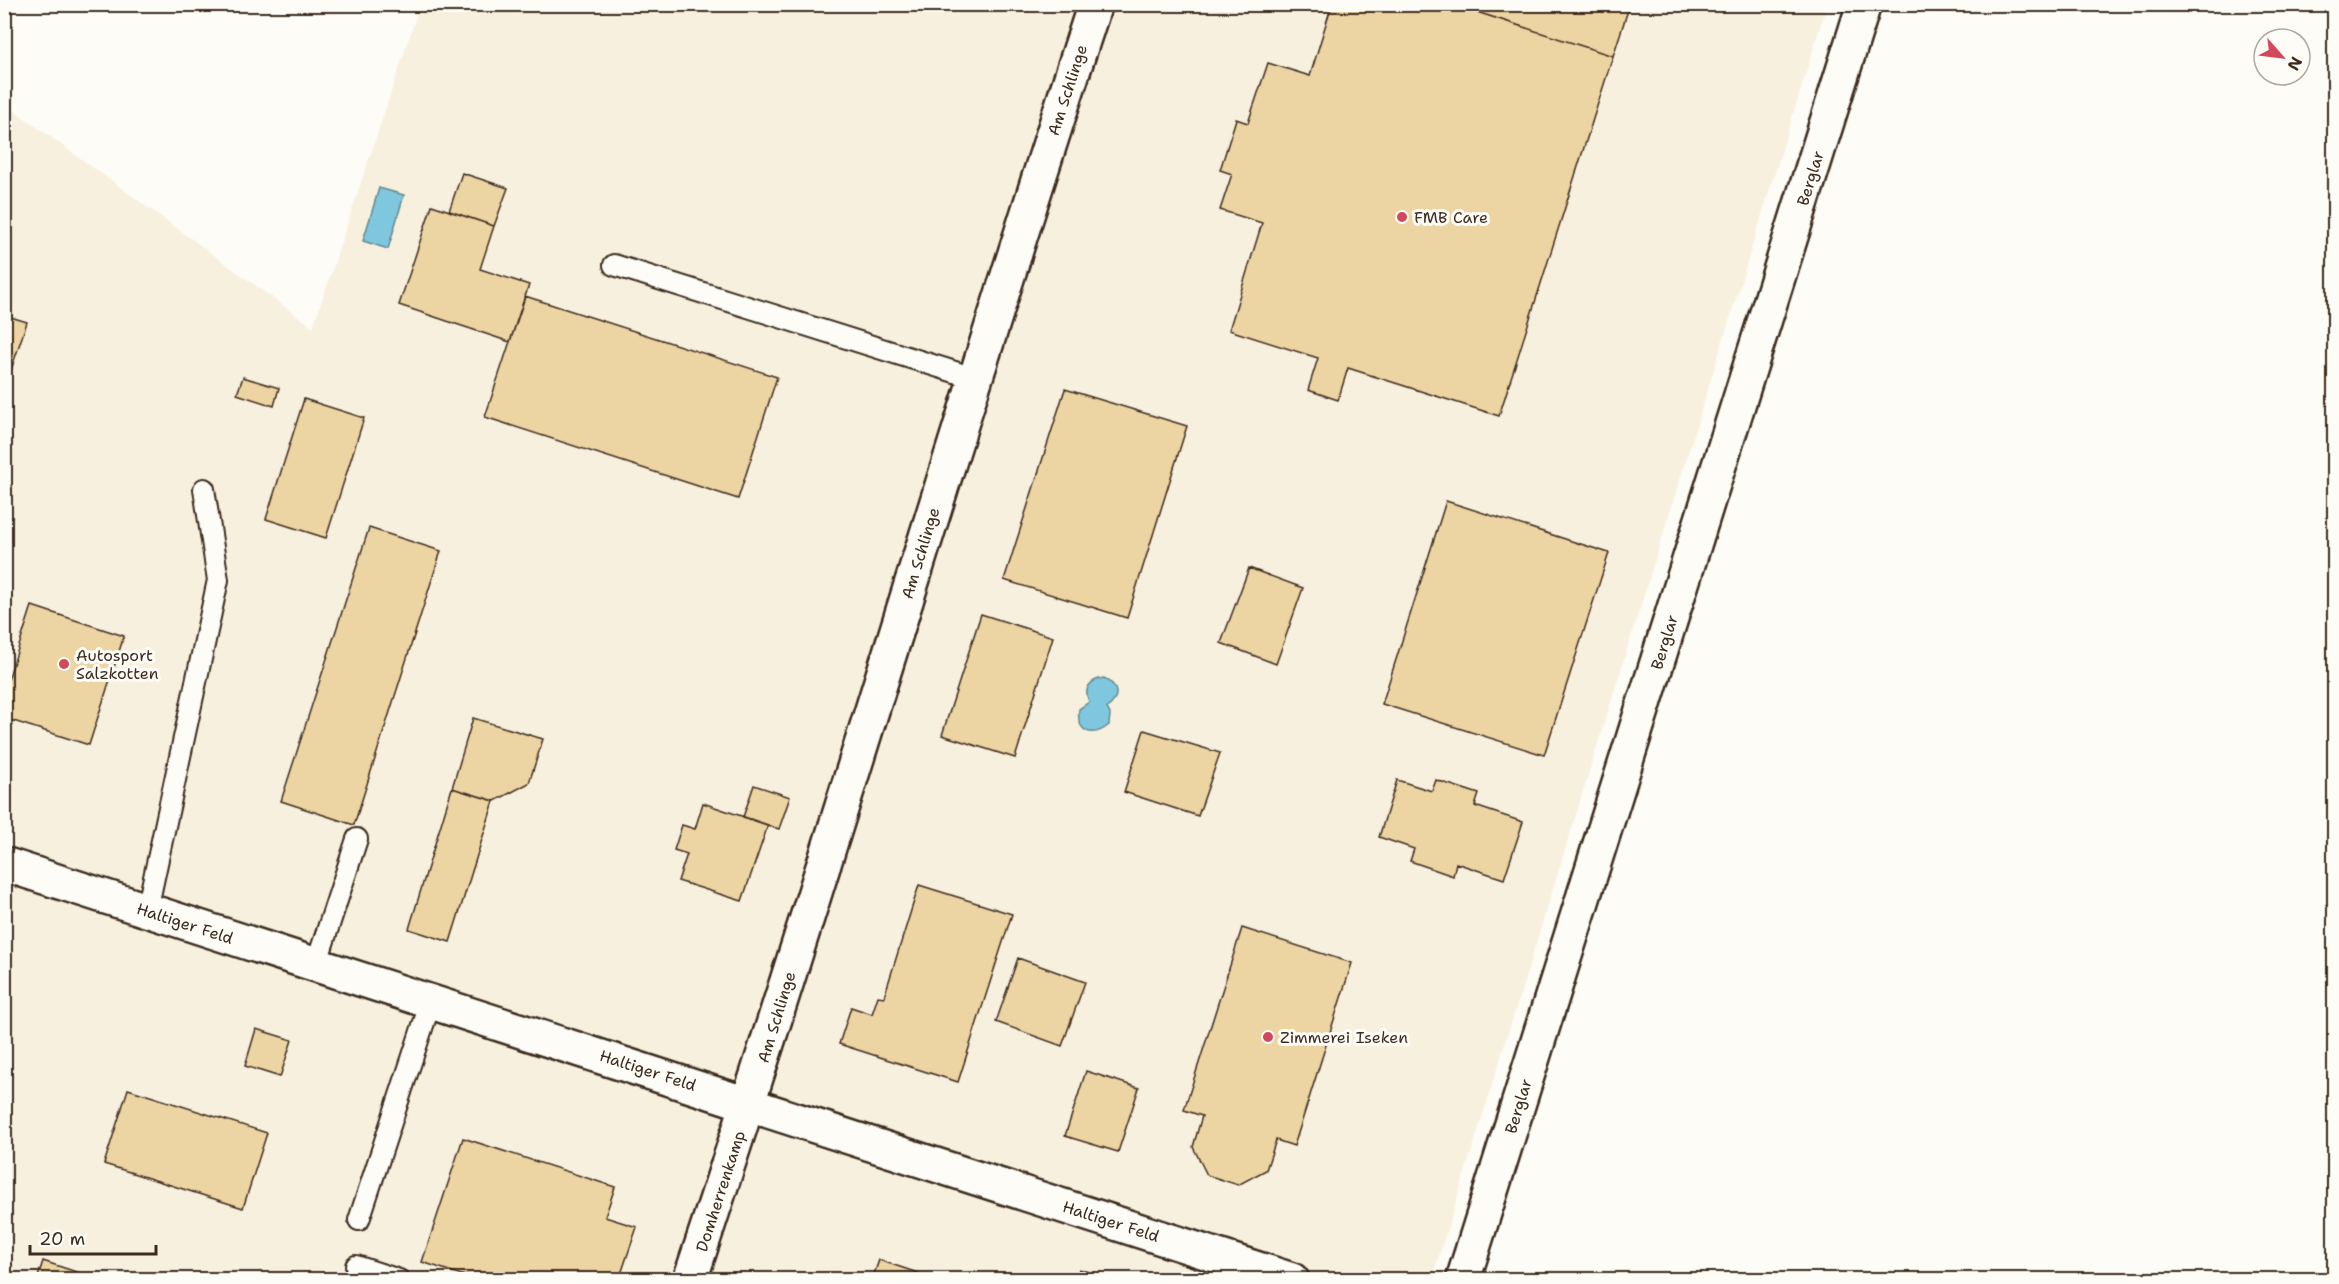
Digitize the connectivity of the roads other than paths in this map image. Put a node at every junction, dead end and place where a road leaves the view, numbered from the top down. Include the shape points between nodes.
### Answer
1 (1095, 4) edge
2 (1864, 4) edge
3 (614, 265) dead end
4 (974, 378) junction
5 (204, 489) dead end
6 (357, 839) dead end
7 (4, 864) edge
8 (147, 910) junction
9 (316, 965) junction
10 (431, 1001) junction
11 (749, 1102) junction
12 (359, 1220) dead end
13 (356, 1266) dead end
14 (399, 1280) edge
15 (690, 1280) edge
16 (1292, 1280) edge
17 (1463, 1280) edge

1 - 4 street, Am Schlinge
2 - 17 street, Berglar
3 - 4 lane
4 - 11 street, Am Schlinge
5 - 8 lane via 218,580
6 - 9 lane
7 - 8 street, Haltiger Feld
8 - 9 street, Haltiger Feld
9 - 10 street, Haltiger Feld
10 - 11 street, Haltiger Feld
10 - 12 lane
11 - 15 street, Domherrenkamp
11 - 16 street, Haltiger Feld
13 - 14 lane

